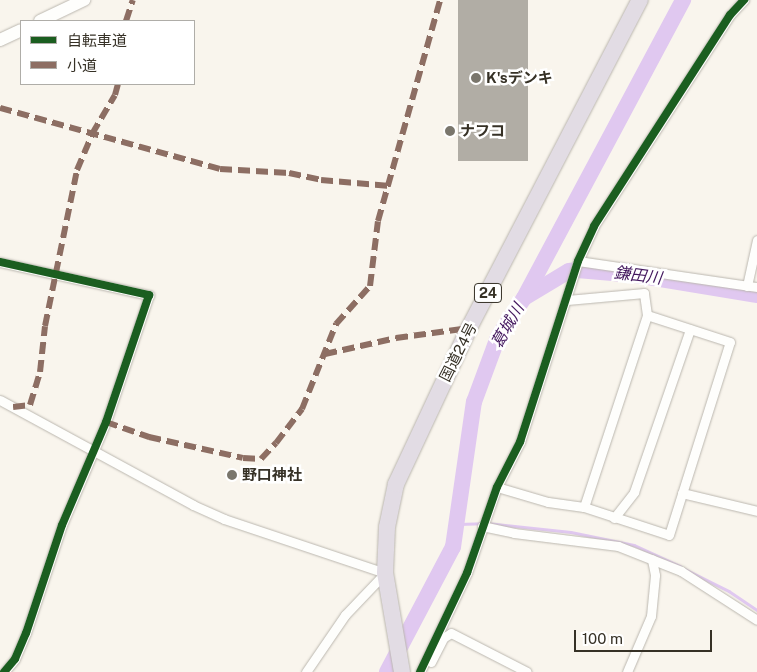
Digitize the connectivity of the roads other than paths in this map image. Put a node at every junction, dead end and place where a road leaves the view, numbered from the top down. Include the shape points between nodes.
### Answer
1 (84, 0) edge
2 (640, 0) edge
3 (744, 0) edge
4 (42, 20) edge
5 (20, 30) edge
6 (0, 40) edge
7 (757, 240) edge
8 (578, 261) junction
9 (0, 262) edge
10 (747, 286) junction
11 (757, 287) edge
12 (568, 296) junction
13 (647, 315) junction
14 (690, 329) junction
15 (0, 400) edge
16 (93, 451) junction
17 (497, 487) junction
18 (682, 493) junction
19 (584, 506) junction
20 (757, 511) edge
21 (614, 518) junction
22 (482, 526) junction
23 (652, 559) junction
24 (386, 573) junction
25 (757, 620) edge
26 (4, 672) edge
27 (306, 672) edge
28 (402, 672) edge
29 (420, 672) edge
30 (424, 672) edge
31 (527, 672) edge
32 (628, 672) edge

1 - 4 street
2 - 24 highway, 国道24号 / 24 via 415,437 396,484 390,510
3 - 8 street via 730,15 663,116 594,226
5 - 6 street
7 - 10 street
8 - 10 street
8 - 12 street
9 - 16 street via 149,295 129,359
10 - 11 street
12 - 13 street via 644,293
12 - 17 street via 540,372 520,442
13 - 14 street
13 - 19 street
14 - 18 street via 730,342
14 - 21 street via 634,492
15 - 16 street
16 - 24 street via 224,519
16 - 26 street via 62,525 15,659
17 - 19 street via 548,502
17 - 22 street
18 - 20 street
18 - 21 street via 669,536
19 - 21 street
22 - 23 street via 514,533 586,539 618,546
22 - 29 street via 466,573
23 - 25 street via 681,571
23 - 32 street via 655,575 651,616
24 - 27 street via 345,615
24 - 28 highway, 国道24号 / 24
30 - 31 street via 443,638 451,633

